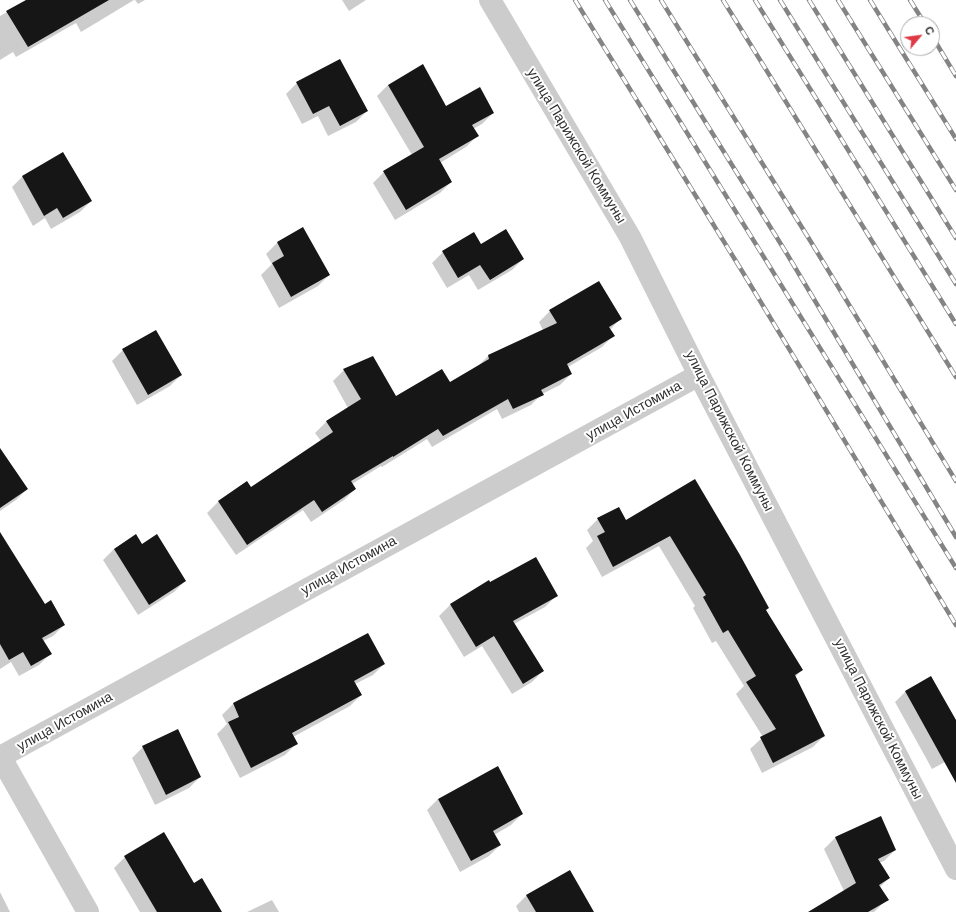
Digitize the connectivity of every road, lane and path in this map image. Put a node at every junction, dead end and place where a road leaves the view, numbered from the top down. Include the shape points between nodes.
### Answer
1 (490, 0) edge
2 (699, 375) junction
3 (0, 757) edge
4 (956, 869) edge
5 (88, 912) edge

1 - 2 street, улица Парижской Коммуны via 630,237
2 - 3 street, улица Истомина
2 - 4 street, улица Парижской Коммуны
3 - 5 street

